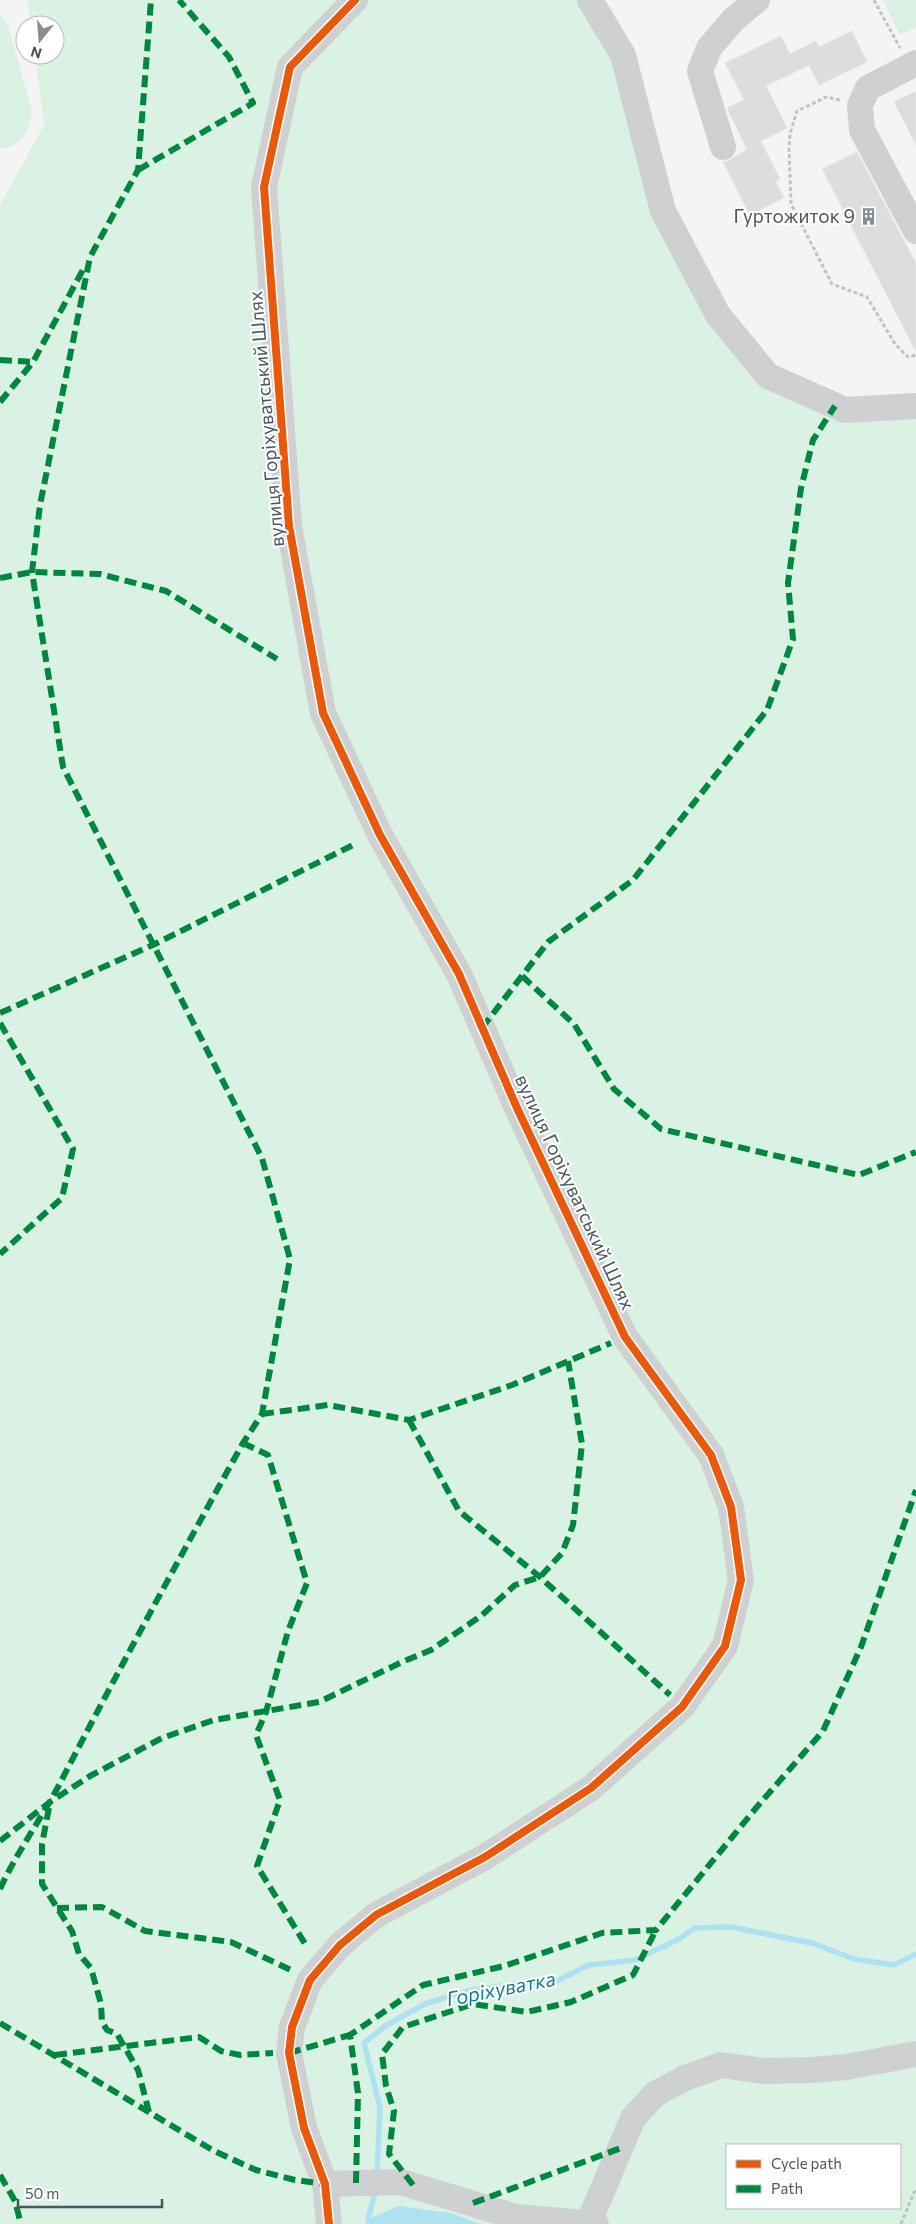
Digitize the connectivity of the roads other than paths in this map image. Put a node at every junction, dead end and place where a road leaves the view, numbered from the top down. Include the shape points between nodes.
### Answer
1 (355, 0) edge
2 (590, 0) edge
3 (757, 0) edge
4 (913, 64) edge
5 (723, 147) dead end
6 (907, 192) edge
7 (916, 231) edge
8 (916, 406) edge
9 (916, 2054) edge
10 (325, 2184) junction
11 (592, 2223) edge
12 (329, 2224) edge

1 - 10 street, вулиця Горіхуватський Шлях via 290,67 264,187 289,526 323,713 380,835 459,974 517,1108 625,1337 711,1455 731,1507 741,1580 725,1646 682,1707 591,1788 484,1857 376,1915 340,1945 310,1980 292,2026 289,2053 304,2128
2 - 8 street via 623,55 663,211 718,315 768,376 845,410
3 - 5 street via 709,48 700,70
4 - 6 street via 868,88 860,106 862,130
6 - 7 street
9 - 11 street via 813,2070 763,2071 721,2065 685,2078 655,2094 633,2118
10 - 11 street via 401,2182 516,2217
10 - 12 street, вулиця Горіхуватський Шлях

